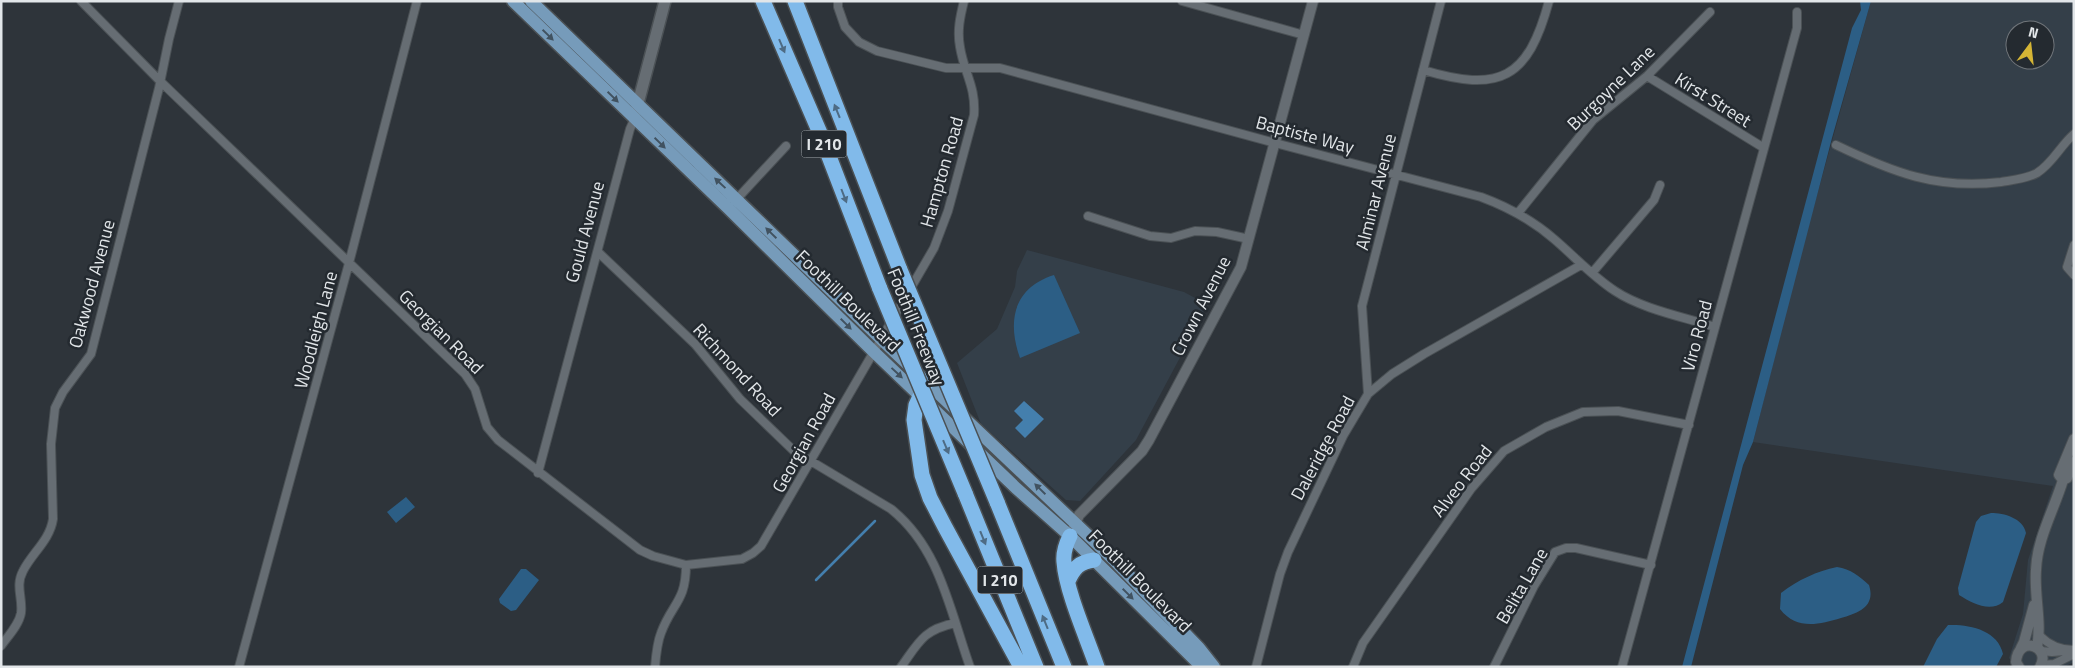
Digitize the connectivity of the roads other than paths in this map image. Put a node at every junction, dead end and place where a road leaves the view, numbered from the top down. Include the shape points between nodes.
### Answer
1 (81, 1) edge
2 (179, 1) edge
3 (417, 1) edge
4 (513, 1) edge
5 (532, 1) edge
6 (665, 1) edge
7 (763, 1) edge
8 (796, 1) edge
9 (838, 1) edge
10 (964, 1) edge
11 (1182, 1) edge
12 (1313, 1) edge
13 (1441, 1) edge
14 (1549, 1) edge
15 (1196, 3) edge
16 (1710, 12) dead end
17 (1797, 12) dead end
18 (1304, 35) junction
19 (966, 68) junction
20 (1423, 70) junction
21 (1647, 76) junction
22 (160, 81) junction
23 (638, 104) junction
24 (635, 118) junction
25 (2074, 134) edge
26 (1275, 143) junction
27 (1836, 145) dead end
28 (786, 146) dead end
29 (1764, 148) junction
30 (1396, 174) junction
31 (1660, 184) dead end
32 (732, 204) junction
33 (1518, 213) junction
34 (1088, 216) dead end
35 (1249, 239) junction
36 (2074, 244) edge
37 (598, 252) junction
38 (349, 263) junction
39 (1581, 265) junction
40 (1592, 273) junction
41 (2072, 274) edge
42 (1715, 327) junction
43 (882, 340) junction
44 (874, 352) junction
45 (927, 381) junction
46 (1368, 394) junction
47 (920, 395) junction
48 (1689, 425) junction
49 (2074, 439) edge
50 (810, 462) junction
51 (2074, 462) edge
52 (538, 473) junction
53 (2062, 480) junction
54 (1073, 529) junction
55 (1094, 560) junction
56 (686, 565) junction
57 (1651, 566) junction
58 (1068, 581) junction
59 (2036, 594) junction
60 (955, 623) junction
61 (2040, 636) junction
62 (1, 646) edge
63 (2021, 648) junction
64 (2039, 649) junction
65 (2072, 651) edge
66 (2016, 665) edge
67 (2041, 666) edge
68 (239, 667) edge
69 (655, 667) edge
70 (901, 667) edge
71 (970, 667) edge
72 (1021, 667) edge
73 (1036, 667) edge
74 (1064, 667) edge
75 (1097, 667) edge
76 (1202, 667) edge
77 (1214, 667) edge
78 (1256, 667) edge
79 (1353, 667) edge
80 (1494, 667) edge
81 (1622, 667) edge

1 - 22 street, Georgian Road
2 - 22 street, Oakwood Avenue
3 - 38 street, Woodleigh Lane
4 -> 24 main road, Foothill Boulevard
5 - 23 main road, Foothill Boulevard
6 - 23 main road, Gould Avenue
7 -> 73 highway, Foothill Freeway / I 210, bridge via 820,133 880,289
74 -> 8 highway, Foothill Freeway / I 210, bridge via 900,270
9 - 19 street, Baptiste Way via 845,27 860,42 877,51 946,68
10 - 19 street, Hampton Road via 958,24
11 - 15 street
12 - 18 street, Crown Avenue
13 - 20 street, Alminar Avenue
14 - 20 street via 1538,38 1526,58 1503,75 1465,80
15 - 18 street
16 - 21 street, Burgoyne Lane
17 - 29 street, Viro Road via 1798,28
18 - 26 street, Crown Avenue
19 - 26 street, Baptiste Way via 1000,68
19 - 43 street, Hampton Road via 975,100 974,114 948,211 934,248
20 - 30 street, Alminar Avenue
21 - 29 street, Kirst Street
21 - 33 street, Burgoyne Lane via 1594,120
22 - 38 street, Georgian Road
22 - 62 street, Oakwood Avenue via 91,354 55,408 51,444 52,528 22,572 18,593 20,614 17,624
23 - 24 main road, Gould Avenue
32 -> 23 main road, Foothill Boulevard
24 -> 32 main road, Foothill Boulevard
24 - 37 street, Gould Avenue
25 - 27 street via 2035,174 2021,179 1967,185 1898,173
26 - 30 street, Baptiste Way
26 - 35 street, Crown Avenue
28 - 32 street
29 - 42 street, Viro Road
30 - 33 street, Baptiste Way via 1481,197
30 - 46 street, Alminar Avenue via 1362,306
31 - 40 street via 1654,200
43 -> 32 main road, Foothill Boulevard
32 -> 44 main road, Foothill Boulevard
33 - 39 street, Baptiste Way
34 - 35 street via 1150,236 1171,238 1195,231
35 - 54 street, Crown Avenue via 1241,267 1149,440 1080,515
36 - 41 street via 2067,261
37 - 50 street, Richmond Road via 695,344 740,400
37 - 52 street, Gould Avenue
38 - 52 street, Georgian Road via 465,374 476,390 487,426 498,440
38 - 68 street, Woodleigh Lane
39 - 40 street, Baptiste Way
39 - 46 street, Daleridge Road via 1424,354
40 - 42 street, Baptiste Way via 1635,301
42 - 48 street, Viro Road
43 - 44 street, Georgian Road
43 - 45 main road, Foothill Boulevard
44 -> 47 main road, Foothill Boulevard
44 - 50 street, Georgian Road
45 - 47 highway
54 -> 45 main road, Foothill Boulevard
46 - 78 street, Daleridge Road via 1342,436 1288,552
47 - 54 main road, Foothill Boulevard via 1016,488
47 - 72 highway via 915,412 916,438 922,475 930,498
48 - 57 street, Viro Road
48 - 79 street, Alveo Road via 1618,411 1583,412 1546,427 1504,451 1471,489 1363,643
49 - 53 street via 2059,475
50 - 56 street, Georgian Road via 768,536 753,554 742,559
50 - 60 street, Richmond Road via 903,519 935,564
51 - 53 street via 2067,478
52 - 56 street, Georgian Road via 640,550
53 - 59 street via 2037,556
54 - 55 main road, Foothill Boulevard
54 - 58 highway via 1064,555
54 - 77 main road, Foothill Boulevard via 1140,587
55 - 58 highway via 1078,566
55 -> 76 main road, Foothill Boulevard
56 - 69 street via 684,589 662,630
57 - 80 street, Belita Lane via 1576,548 1555,552 1534,586
57 - 81 street, Viro Road
58 - 75 highway
59 - 61 street
59 - 63 street
60 - 70 street via 930,631
60 - 71 street, Richmond Road
61 - 64 street
61 - 65 street via 2048,643
63 - 64 street via 2030,645
63 - 66 street via 2016,656
64 - 65 street
64 - 67 street via 2043,658
65 - 67 street via 2054,664

